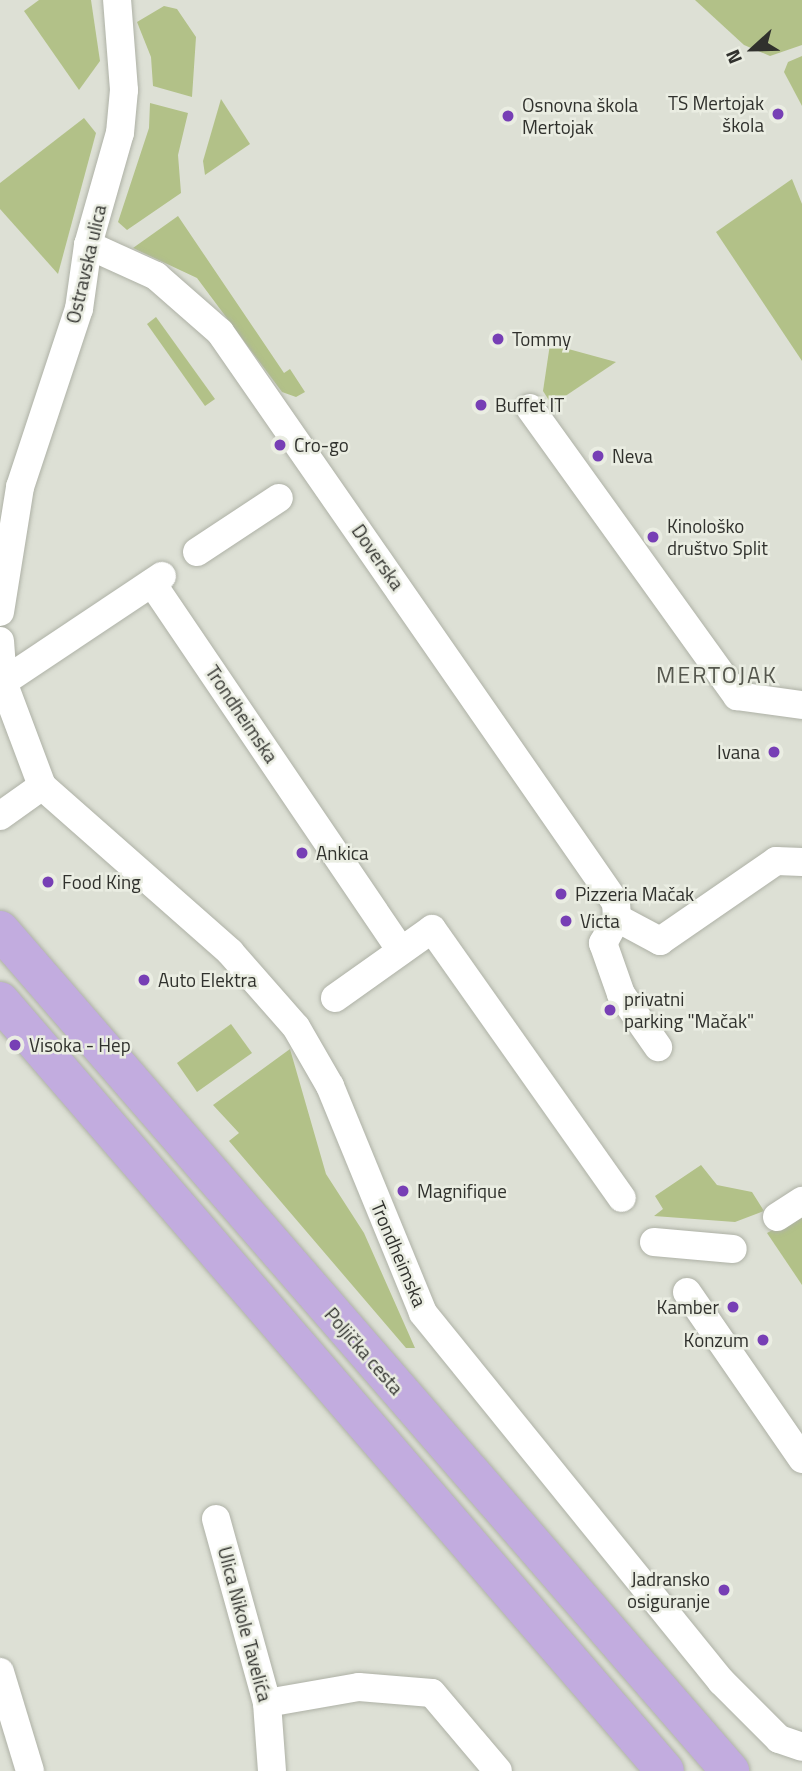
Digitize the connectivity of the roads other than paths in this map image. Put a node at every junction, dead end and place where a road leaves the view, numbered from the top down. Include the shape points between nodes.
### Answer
1 (117, 0) edge
2 (88, 245) junction
3 (530, 408) dead end
4 (279, 498) dead end
5 (6, 522) edge
6 (198, 552) dead end
7 (0, 612) edge
8 (0, 641) edge
9 (3, 682) junction
10 (802, 705) edge
11 (42, 786) junction
12 (0, 816) edge
13 (802, 862) edge
14 (617, 918) junction
15 (0, 930) edge
16 (401, 951) junction
17 (335, 998) dead end
18 (0, 1001) edge
19 (658, 1047) dead end
20 (622, 1198) dead end
21 (802, 1201) edge
22 (777, 1217) dead end
23 (654, 1242) dead end
24 (733, 1249) dead end
25 (687, 1292) dead end
26 (798, 1445) edge
27 (216, 1519) dead end
28 (0, 1672) edge
29 (267, 1703) junction
30 (802, 1747) edge
31 (30, 1771) edge
32 (272, 1771) edge
33 (498, 1771) edge
34 (665, 1771) edge
35 (730, 1771) edge

1 - 2 street, Ostravska ulica via 124,90 120,133
2 - 5 street, Ostravska ulica via 79,309
2 - 14 street, Doverska via 156,276 220,332 571,835 615,903
3 - 10 street via 737,696
4 - 6 street
5 - 7 street, Ostravska ulica
8 - 9 street
9 - 11 street
9 - 16 street, Trondheimska via 157,579
11 - 12 street
11 - 30 street, Trondheimska via 230,952 296,1027 330,1086 423,1313 721,1681 779,1739
13 - 14 street via 776,861 660,941
14 - 19 street via 603,943 621,994
15 - 35 main road, Poljička cesta
16 - 17 street
16 - 20 street via 432,929
18 - 34 main road
21 - 22 street
23 - 24 street
25 - 26 street
27 - 29 street, Ulica Nikole Tavelića
28 - 31 street
29 - 32 street, Ulica Nikole Tavelića
29 - 33 street via 359,1687 432,1693

